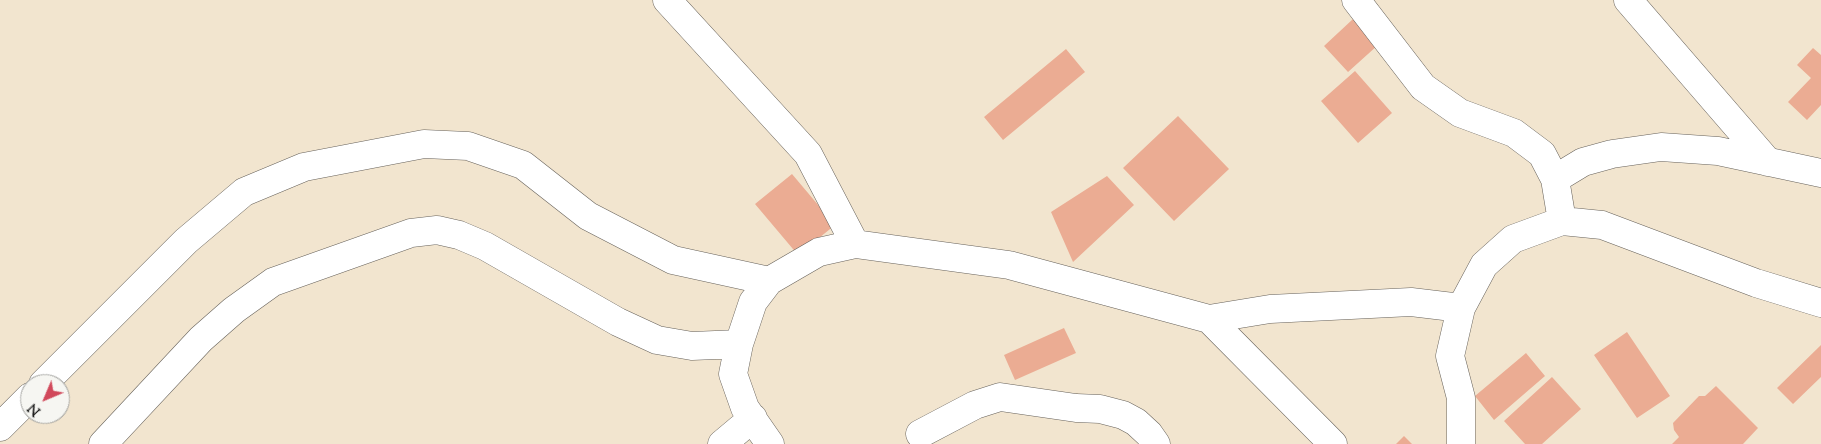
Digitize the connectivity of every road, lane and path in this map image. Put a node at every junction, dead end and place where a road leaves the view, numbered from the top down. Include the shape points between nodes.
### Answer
1 (667, 0) edge
2 (1356, 0) edge
3 (1628, 0) edge
4 (1768, 162) junction
5 (1821, 173) edge
6 (1555, 178) junction
7 (1562, 221) junction
8 (855, 244) junction
9 (769, 280) junction
10 (1821, 303) edge
11 (1461, 308) junction
12 (1209, 318) junction
13 (739, 344) junction
14 (53, 374) edge
15 (20, 407) edge
16 (753, 418) junction
17 (0, 427) edge
18 (920, 434) dead end
19 (104, 444) edge
20 (722, 444) edge
21 (770, 444) edge
22 (1156, 444) edge
23 (1332, 444) edge
24 (1461, 444) edge

1 - 8 street via 808,154
2 - 6 street via 1423,88 1460,112 1514,133 1542,154
3 - 4 street
4 - 5 street
4 - 6 street via 1718,151 1661,147 1583,162
6 - 7 street
7 - 10 street via 1602,225 1756,283
7 - 11 street via 1514,239 1484,265
8 - 9 street via 819,252
8 - 12 street via 1008,265
9 - 13 street via 753,302
9 - 14 street via 673,260 588,216 523,165 468,146 424,144 304,167 244,192 186,241
11 - 12 street via 1411,302 1270,309
11 - 24 street via 1450,356 1461,398
12 - 23 street
13 - 16 street via 733,374
13 - 19 street via 692,346 657,340 618,322 485,246 436,230 410,233 273,282 234,310 202,339
15 - 17 street
16 - 20 street
16 - 21 street
18 - 22 street via 976,405 1000,397 1122,415 1136,422

